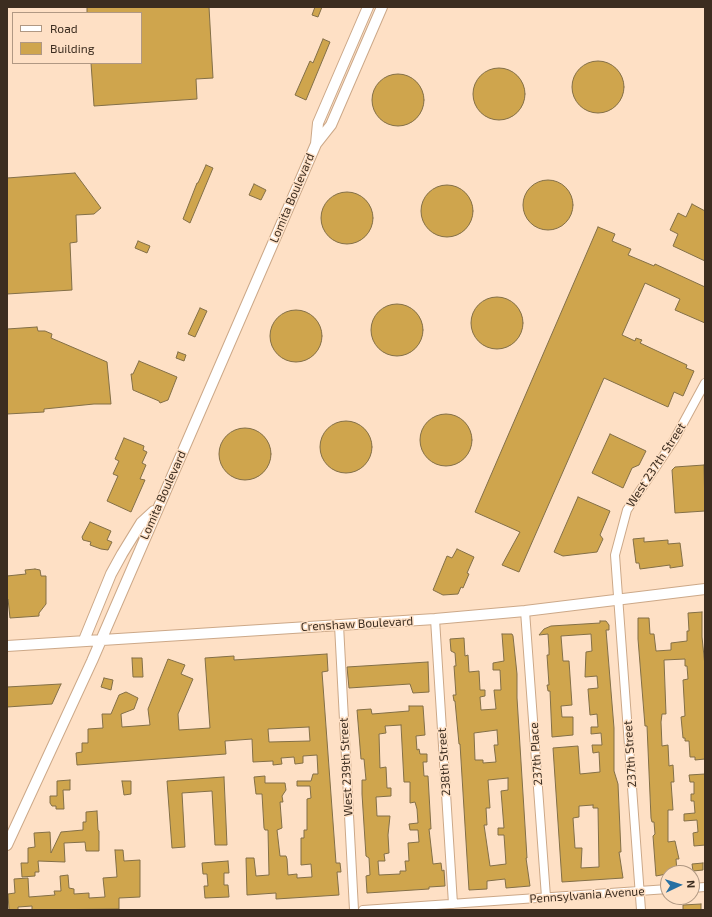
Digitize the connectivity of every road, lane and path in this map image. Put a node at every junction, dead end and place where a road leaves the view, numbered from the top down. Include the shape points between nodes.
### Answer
1 (368, 7) edge
2 (382, 7) edge
3 (316, 144) junction
4 (705, 383) edge
5 (157, 509) junction
6 (705, 589) edge
7 (619, 599) junction
8 (525, 611) junction
9 (435, 619) junction
10 (338, 625) junction
11 (101, 639) junction
12 (84, 640) junction
13 (7, 646) edge
14 (7, 845) edge
15 (660, 890) edge
16 (639, 891) junction
17 (546, 898) junction
18 (453, 904) junction
19 (354, 910) edge
20 (363, 910) edge
21 (640, 910) edge

1 - 3 main road, Lomita Boulevard via 318,123
2 - 3 main road, Lomita Boulevard via 331,126
3 - 5 main road, Lomita Boulevard
4 - 7 street, West 237th Street via 674,440 627,510 616,555
5 - 11 main road, Lomita Boulevard
5 - 12 main road via 141,523 122,554
6 - 7 main road, Crenshaw Boulevard
7 - 8 main road, Crenshaw Boulevard
7 - 16 street, 237th Street
8 - 9 main road, Crenshaw Boulevard
8 - 17 street, 237th Place
9 - 10 main road, Crenshaw Boulevard
9 - 18 street, 238th Street
10 - 11 main road, Crenshaw Boulevard
10 - 19 street, West 239th Street
11 - 12 main road, Crenshaw Boulevard
11 - 14 main road, Lomita Boulevard
12 - 13 main road, Crenshaw Boulevard
15 - 16 street, Pennsylvania Avenue
16 - 17 street, Pennsylvania Avenue
16 - 21 street, 237th Street
17 - 18 street, Pennsylvania Avenue
18 - 20 street, Pennsylvania Avenue

